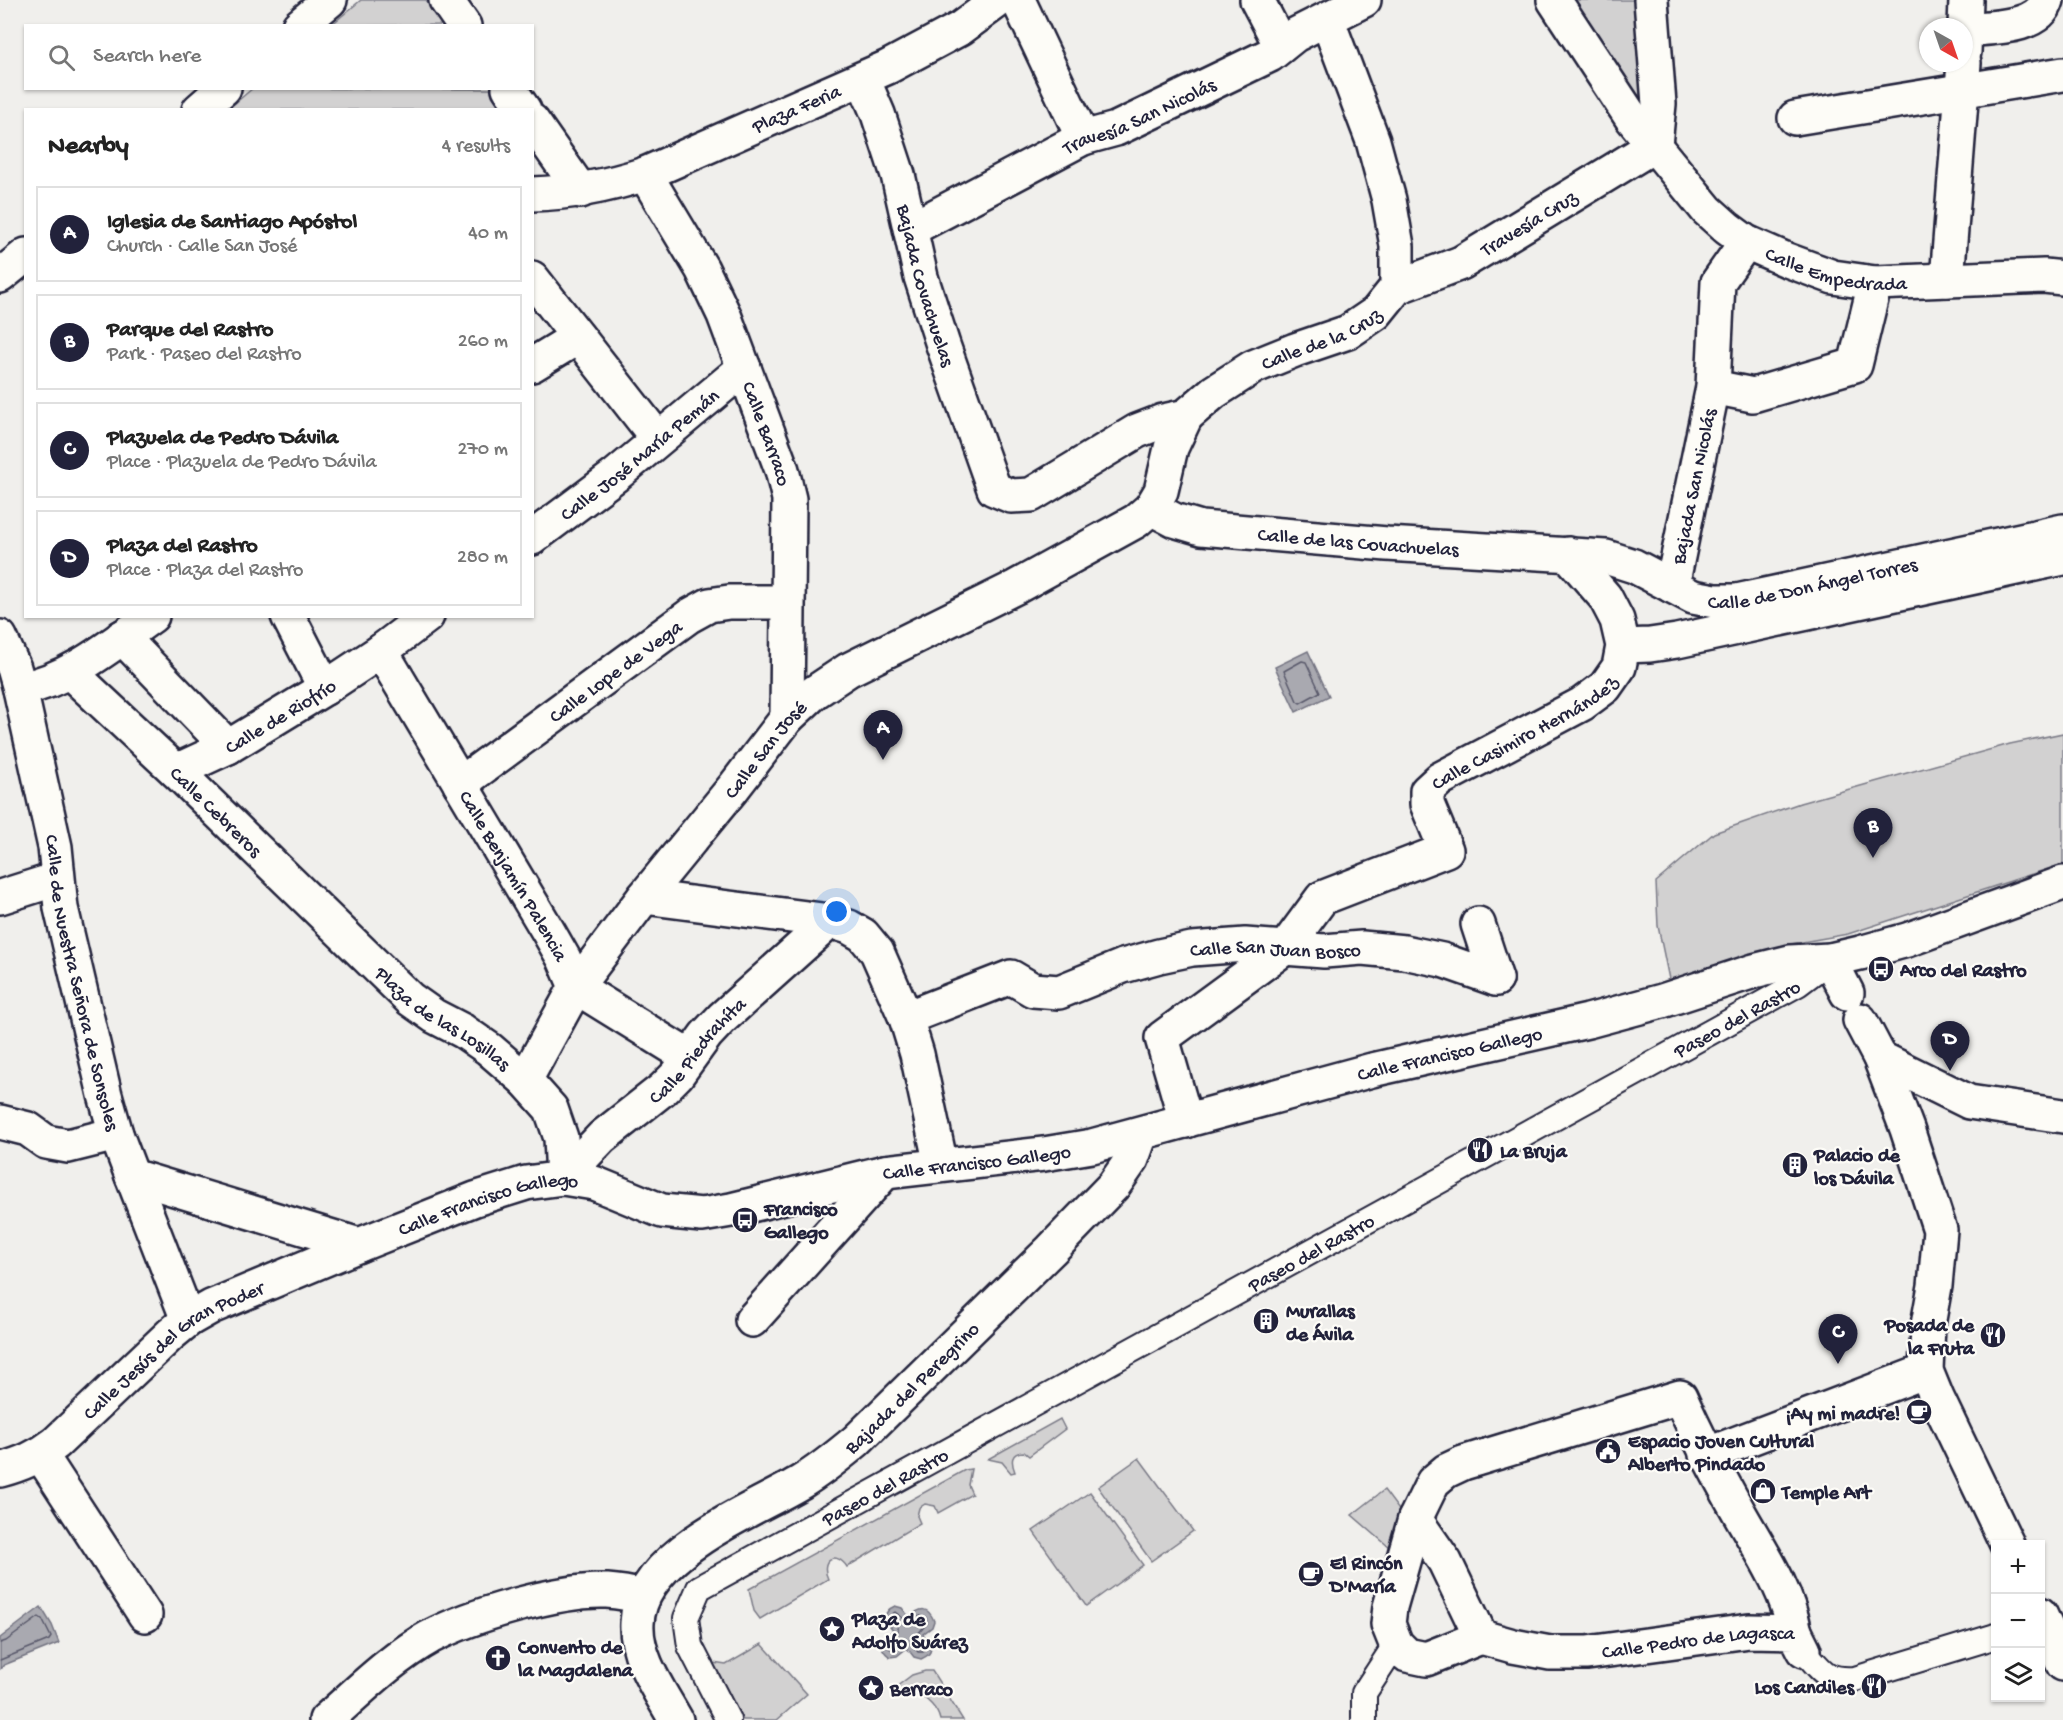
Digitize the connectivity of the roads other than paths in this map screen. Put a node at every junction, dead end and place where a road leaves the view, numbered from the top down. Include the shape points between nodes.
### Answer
1 (330, 0) edge
2 (446, 0) edge
3 (999, 0) edge
4 (1018, 0) edge
5 (1257, 0) edge
6 (1364, 0) edge
7 (1554, 0) edge
8 (1651, 0) edge
9 (2047, 0) edge
10 (1326, 20) junction
11 (301, 24) edge
12 (463, 24) edge
13 (1973, 27) edge
14 (1281, 46) junction
15 (2063, 74) edge
16 (1963, 77) edge
17 (863, 79) junction
18 (222, 90) edge
19 (510, 90) edge
20 (201, 108) edge
21 (523, 108) edge
22 (1795, 118) dead end
23 (534, 124) edge
24 (1083, 138) junction
25 (1655, 145) junction
26 (645, 174) junction
27 (581, 190) junction
28 (534, 194) edge
29 (912, 229) junction
30 (1746, 242) junction
31 (24, 257) edge
32 (0, 276) edge
33 (2063, 278) edge
34 (1947, 280) junction
35 (534, 281) edge
36 (1875, 283) junction
37 (1397, 286) junction
38 (578, 337) junction
39 (534, 364) edge
40 (744, 368) junction
41 (1713, 387) junction
42 (1186, 416) junction
43 (658, 439) junction
44 (994, 489) joint
45 (1151, 508) junction
46 (2063, 531) edge
47 (534, 536) edge
48 (1568, 554) junction
49 (2063, 558) edge
50 (1672, 586) junction
51 (787, 602) junction
52 (149, 618) edge
53 (289, 618) edge
54 (424, 618) edge
55 (0, 637) edge
56 (122, 638) junction
57 (1623, 646) junction
58 (381, 651) junction
59 (70, 672) junction
60 (326, 688) junction
61 (20, 689) junction
62 (787, 718) junction
63 (228, 747) junction
64 (176, 771) junction
65 (460, 784) junction
66 (57, 879) junction
67 (2063, 883) edge
68 (0, 897) edge
69 (644, 897) junction
70 (830, 921) junction
71 (1478, 924) dead end
72 (1286, 947) junction
73 (362, 954) joint
74 (1830, 960) junction
75 (576, 987) junction
76 (906, 1018) junction
77 (689, 1057) junction
78 (1880, 1058) junction
79 (525, 1080) junction
80 (2063, 1116) edge
81 (1186, 1121) junction
82 (0, 1122) edge
83 (116, 1134) junction
84 (1141, 1134) junction
85 (941, 1165) junction
86 (885, 1172) junction
87 (132, 1176) junction
88 (563, 1178) junction
89 (359, 1245) junction
90 (189, 1320) junction
91 (752, 1320) dead end
92 (1926, 1371) junction
93 (41, 1455) junction
94 (1706, 1455) junction
95 (0, 1470) edge
96 (1415, 1519) junction
97 (2005, 1540) edge
98 (643, 1597) junction
99 (145, 1615) dead end
100 (2045, 1625) edge
101 (1481, 1637) junction
102 (1991, 1637) edge
103 (1800, 1642) junction
104 (1396, 1644) junction
105 (2063, 1664) edge
106 (326, 1720) edge
107 (676, 1720) edge
108 (728, 1720) edge
109 (1364, 1720) edge

1 - 11 street
2 - 12 street
3 - 17 street, Plaza Feria via 961,28
4 - 24 street
5 - 14 street
6 - 10 street, Travesía San Nicolás
7 - 25 street, Calle Empedrada via 1631,117
8 - 25 street via 1659,104
9 - 13 street via 2038,16 2024,22
10 - 14 street, Travesía San Nicolás
10 - 37 street, Calle de la Cruz via 1373,141 1389,200 1397,246
14 - 24 street, Travesía San Nicolás via 1270,55 1116,129
15 - 16 street
16 - 22 street
16 - 34 street
17 - 26 street, Plaza Feria
17 - 29 street, Bajada Covachuelas via 898,175
18 - 20 street
19 - 21 street
23 - 27 street
24 - 29 street, Travesía San Nicolás
25 - 30 street, Calle Empedrada via 1707,210
25 - 37 street, Travesía Cruz via 1461,263
26 - 27 street, Plaza Feria
26 - 40 street, Calle Barraco via 702,269
27 - 28 street, Plaza Feria
29 - 44 street, Bajada Covachuelas via 921,277
30 - 36 street, Calle Empedrada via 1833,277
30 - 41 street, Bajada San Nicolás via 1718,282
31 - 32 street
33 - 34 street, Calle Empedrada
34 - 36 street, Calle Empedrada
35 - 38 street
36 - 41 street, Bajada San Nicolás via 1855,364 1753,395
37 - 42 street, Calle de la Cruz via 1376,313 1348,332 1253,367
38 - 39 street
38 - 43 street
40 - 43 street, Calle José María Pemán
40 - 51 street, Calle Barraco via 789,499
41 - 50 street, Bajada San Nicolás
42 - 44 street, Calle de la Cruz via 1137,431 1031,495 1011,496
42 - 45 street via 1171,448 1161,491
43 - 47 street, Calle José María Pemán
45 - 48 street, Calle de las Covachuelas via 1201,528
45 - 62 street, Calle San José via 1109,537 1016,587 848,670 815,692
46 - 50 street, Calle de Don Ángel Torres via 1737,601 1693,597
48 - 50 street, Calle de Don Ángel Torres via 1606,557 1634,566
48 - 57 street, Calle Casimiro Hernández via 1605,597 1617,620
49 - 57 street, Calle de Don Ángel Torres via 1677,641
51 - 62 street, Calle Barraco
51 - 65 street, Calle Lope de Vega via 709,605 689,616
52 - 56 street
53 - 60 street
54 - 58 street
55 - 61 street, Calle de Nuestra Señora de Sonsoles
56 - 59 street
56 - 63 street
57 - 72 street, Calle Casimiro Hernández via 1619,667 1605,687 1440,779 1427,791 1427,804 1446,850 1322,898
58 - 60 street, Calle de Riofrío
58 - 65 street, Calle Benjamín Palencia
59 - 61 street
59 - 64 street, Calle Cebreros
60 - 63 street, Calle de Riofrío
61 - 66 street, Calle de Nuestra Señora de Sonsoles via 55,847
62 - 69 street, Calle San José
63 - 64 street, Calle de Riofrío
64 - 73 street, Calle Cebreros
65 - 75 street, Calle Benjamín Palencia via 548,931
66 - 68 street
66 - 83 street, Calle de Nuestra Señora de Sonsoles
67 - 74 street, Paseo del Rastro via 1907,940
69 - 70 street
69 - 75 street, Calle San José
70 - 76 street via 863,934 878,952
70 - 77 street, Calle Piedrahíta via 722,1018
71 - 72 street, Calle San Juan Bosco via 1496,979 1442,960 1404,952
72 - 76 street, Calle San Juan Bosco via 1192,949 1123,966 1059,992 1033,990 1011,977
72 - 81 street via 1162,1038
73 - 79 street, Plaza de las Losillas via 410,999 471,1037
74 - 78 street
74 - 81 street, Calle Francisco Gallego via 1790,962 1754,971 1588,1021 1372,1070
74 - 108 street, Paseo del Rastro via 1798,984 699,1588 686,1618 690,1646
75 - 77 street
75 - 79 street, Plaza de las Losillas
76 - 85 street
77 - 88 street, Calle Piedrahíta via 663,1089 602,1137
78 - 80 street via 1969,1102
78 - 92 street via 1940,1230
79 - 88 street, Plaza de las Losillas via 551,1109 561,1138
81 - 84 street, Calle Francisco Gallego
82 - 83 street via 28,1129 46,1142 68,1146
83 - 87 street, Calle de Nuestra Señora de Sonsoles
84 - 85 street, Calle Francisco Gallego via 1044,1154
84 - 98 street, Bajada del Peregrino via 1132,1160 1114,1185 856,1441 801,1482 684,1550 659,1573
85 - 86 street, Calle Francisco Gallego
86 - 88 street, Calle Francisco Gallego via 702,1215 662,1211 594,1183
86 - 91 street
87 - 89 street
87 - 90 street, Calle de Nuestra Señora de Sonsoles
88 - 89 street, Calle Francisco Gallego via 526,1183 475,1199
89 - 90 street, Calle Jesús del Gran Poder via 211,1307
90 - 93 street, Calle Jesús del Gran Poder
92 - 94 street
92 - 97 street
93 - 95 street, Calle Jesús del Gran Poder
93 - 99 street
94 - 96 street via 1680,1397 1463,1463 1433,1482
94 - 103 street via 1778,1581
96 - 101 street via 1444,1562
96 - 104 street via 1390,1607 1389,1624
98 - 106 street via 586,1592 530,1602 462,1622 394,1661
98 - 107 street via 637,1622 639,1645
100 - 105 street
101 - 103 street, Calle Pedro de Lagasca via 1550,1653 1587,1653 1749,1631
101 - 104 street via 1426,1659 1407,1656
102 - 103 street, Calle Pedro de Lagasca via 1855,1679 1837,1680 1823,1672
104 - 109 street via 1364,1693

